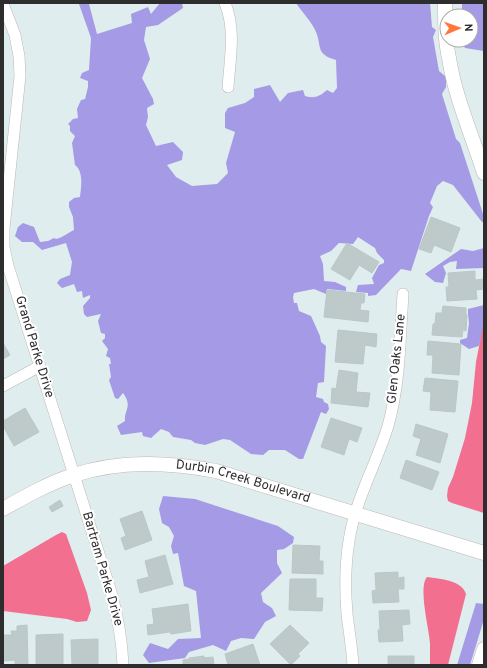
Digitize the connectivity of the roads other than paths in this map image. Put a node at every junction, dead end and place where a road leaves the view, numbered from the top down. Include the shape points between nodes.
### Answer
1 (225, 3) edge
2 (446, 3) edge
3 (3, 4) edge
4 (228, 87) dead end
5 (484, 173) edge
6 (403, 294) dead end
7 (40, 366) junction
8 (3, 386) edge
9 (74, 475) junction
10 (3, 509) edge
11 (355, 514) junction
12 (484, 553) edge
13 (484, 649) edge
14 (123, 665) edge
15 (353, 665) edge
16 (479, 665) edge

1 - 4 street via 232,39
2 - 5 street via 445,28 455,85
3 - 7 street, Grand Parke Drive via 20,56 4,247
6 - 11 street, Glen Oaks Lane via 395,397 388,426
7 - 8 street
7 - 9 street, Grand Parke Drive
9 - 10 street, Durbin Creek Boulevard via 46,486
9 - 11 street, Durbin Creek Boulevard via 134,464 162,463 188,466 216,471
9 - 14 street, Bartram Parke Drive via 117,614
11 - 12 street, Durbin Creek Boulevard
11 - 15 street, Glen Oaks Lane via 346,565
13 - 16 street

